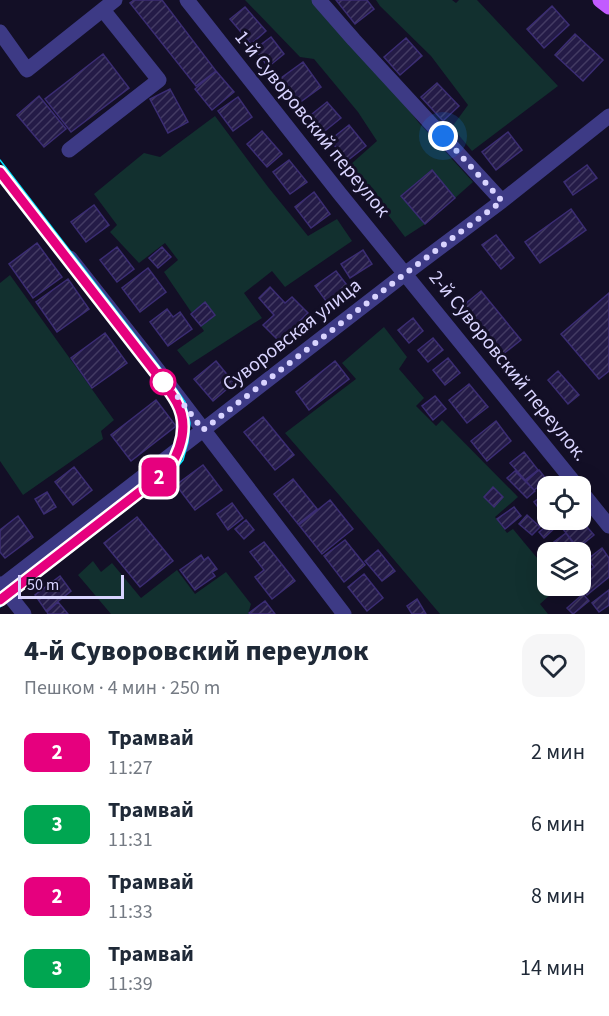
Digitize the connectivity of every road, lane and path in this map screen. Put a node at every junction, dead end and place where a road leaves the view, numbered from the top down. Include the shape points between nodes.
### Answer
1 (187, 0) edge
2 (319, 0) edge
3 (600, 0) edge
4 (109, 5) edge
5 (609, 8) edge
6 (0, 32) edge
7 (609, 116) edge
8 (69, 150) dead end
9 (502, 201) junction
10 (70, 258) dead end
11 (406, 273) junction
12 (203, 430) junction
13 (569, 476) edge
14 (591, 504) edge
15 (609, 526) edge
16 (1, 586) edge
17 (24, 614) edge
18 (344, 614) edge

1 - 11 street, 1-й Суворовский переулок
2 - 9 street
3 - 5 main road
4 - 6 street via 27,70
4 - 8 street via 159,80
7 - 9 street, Суворовская улица
9 - 11 street, Суворовская улица
10 - 12 street
11 - 12 street, Суворовская улица
11 - 13 street, 2-й Суворовский переулок.
12 - 16 street, Суворовская улица
12 - 18 street
14 - 15 street, 2-й Суворовский переулок.
16 - 17 street

